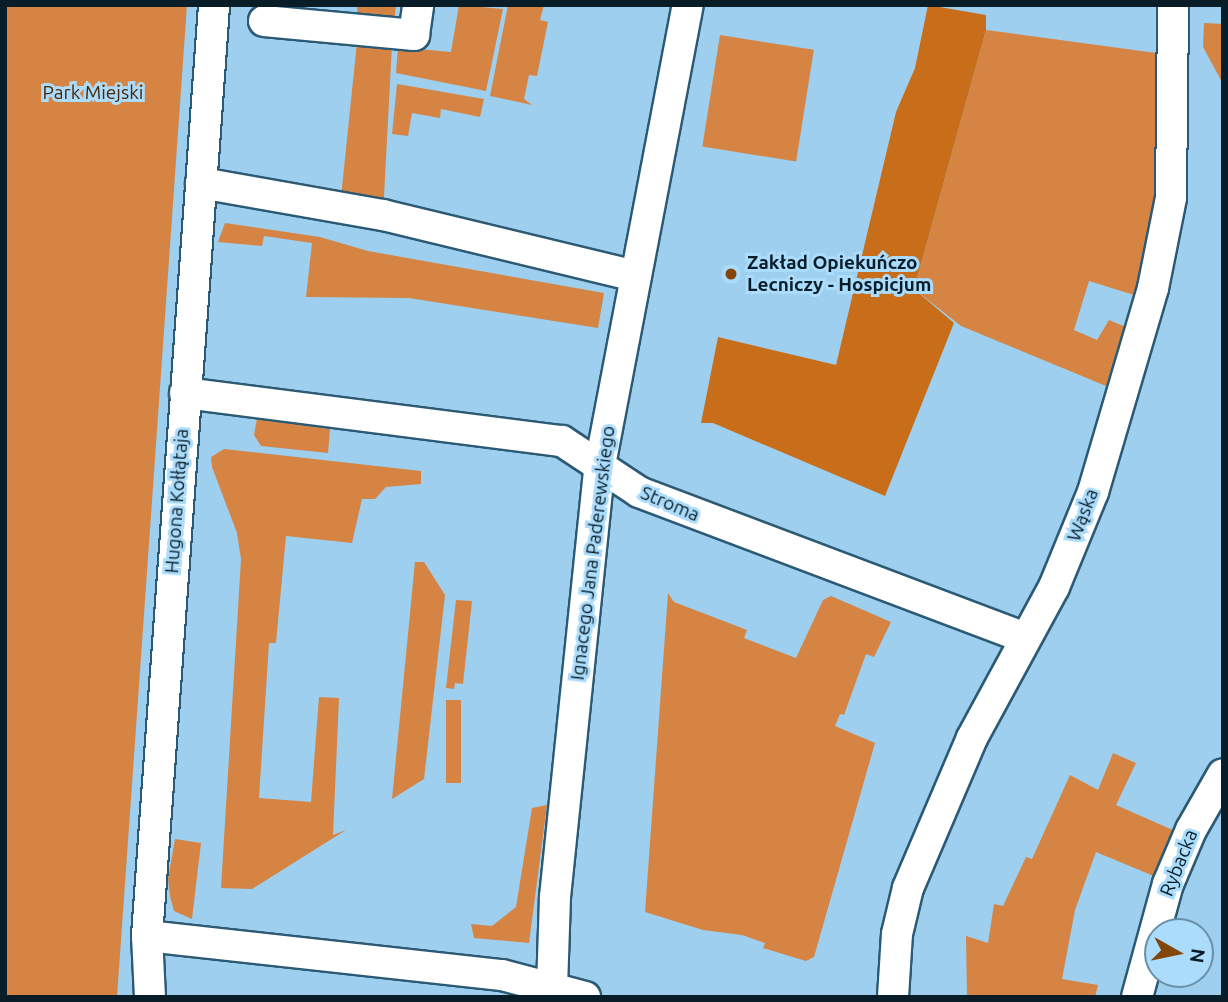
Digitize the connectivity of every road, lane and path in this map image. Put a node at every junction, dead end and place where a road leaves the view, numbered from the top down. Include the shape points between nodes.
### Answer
1 (214, 5) edge
2 (418, 5) edge
3 (688, 5) edge
4 (1173, 5) edge
5 (264, 21) dead end
6 (201, 183) junction
7 (636, 276) junction
8 (185, 393) junction
9 (600, 465) junction
10 (1025, 638) junction
11 (1223, 774) edge
12 (1212, 814) edge
13 (147, 936) junction
14 (552, 988) junction
15 (150, 997) edge
16 (585, 997) edge
17 (893, 997) edge
18 (1136, 997) edge

1 - 6 street, Hugona Kołłątaja
2 - 5 street via 414,35
3 - 7 street, Ignacego Jana Paderewskiego
4 - 10 street, Wąska via 1171,198 1145,313 1093,492 1054,587
6 - 7 street via 383,215
6 - 8 street, Hugona Kołłątaja
7 - 9 street, Ignacego Jana Paderewskiego
8 - 9 street, Stroma via 562,441
8 - 13 street, Hugona Kołłątaja
9 - 10 street, Stroma via 639,492
9 - 14 street, Ignacego Jana Paderewskiego via 555,897
10 - 17 street, Wąska via 972,738 908,888 897,934
11 - 12 street, Rybacka
12 - 18 street, Rybacka via 1168,884
13 - 14 street via 502,975
13 - 15 street, Hugona Kołłątaja
14 - 16 street

